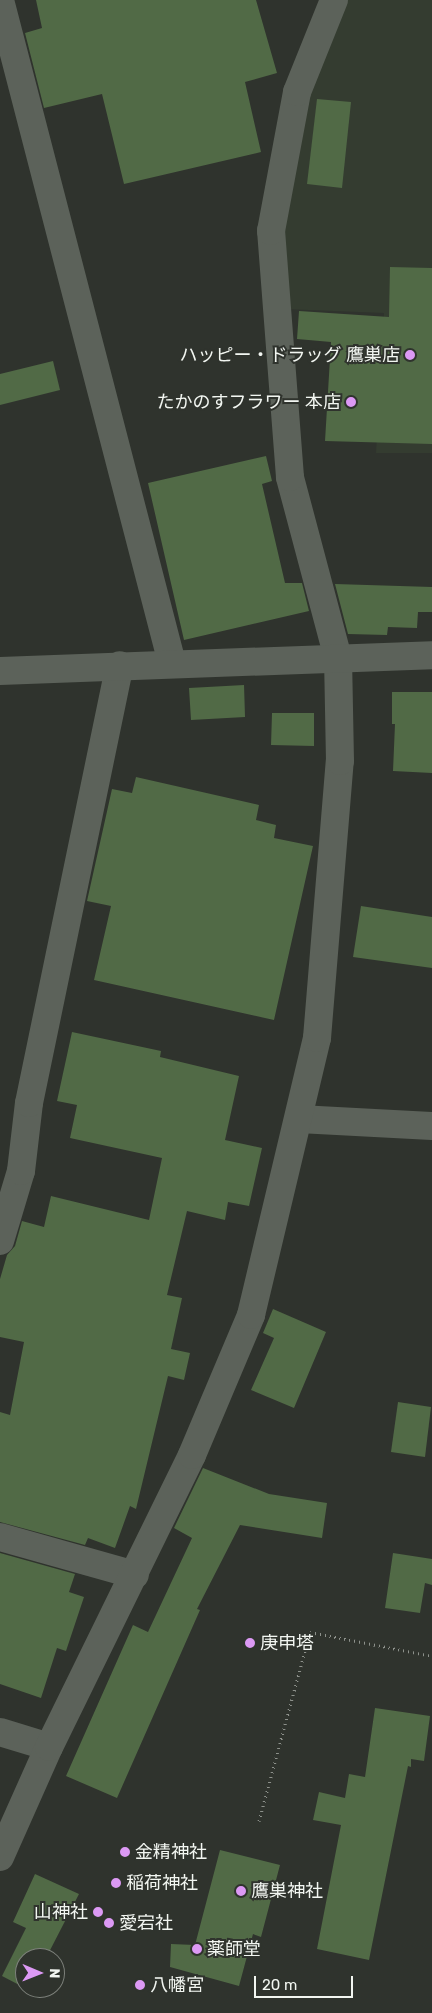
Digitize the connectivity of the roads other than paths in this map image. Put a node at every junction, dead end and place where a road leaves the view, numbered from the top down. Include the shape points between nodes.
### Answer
1 (0, 0) edge
2 (334, 0) edge
3 (432, 655) edge
4 (338, 658) junction
5 (172, 663) junction
6 (120, 665) junction
7 (0, 672) edge
8 (299, 1118) junction
9 (432, 1126) edge
10 (0, 1241) edge
11 (0, 1536) edge
12 (135, 1575) junction
13 (0, 1732) edge
14 (49, 1747) junction
15 (0, 1857) edge

1 - 5 street
2 - 4 street via 297,92 272,231 290,477
3 - 4 street
4 - 5 street
4 - 8 street via 340,761 317,1038
5 - 6 street
6 - 7 street
6 - 10 street via 29,1103 20,1170
8 - 9 street
8 - 12 street via 251,1315 192,1455
11 - 12 street
12 - 14 street
13 - 14 street
14 - 15 street

